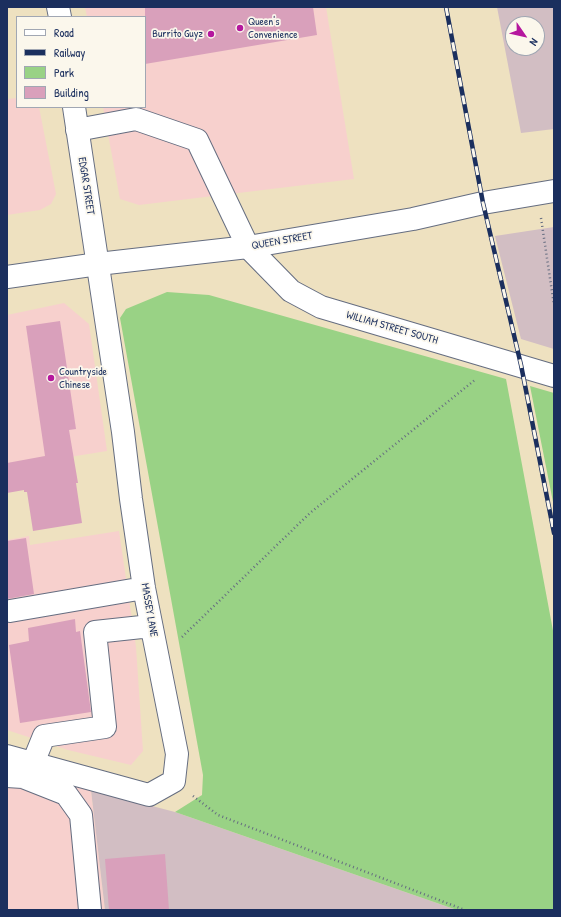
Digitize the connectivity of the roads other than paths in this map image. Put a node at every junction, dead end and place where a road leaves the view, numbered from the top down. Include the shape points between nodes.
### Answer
1 (74, 108) edge
2 (77, 130) junction
3 (545, 193) edge
4 (248, 247) junction
5 (98, 264) junction
6 (7, 277) edge
7 (554, 376) edge
8 (144, 588) junction
9 (10, 611) dead end
10 (151, 626) junction
11 (7, 756) edge
12 (32, 763) junction
13 (7, 776) edge
14 (90, 910) edge

1 - 2 street, EDGAR STREET
2 - 4 street, WILLIAM STREET SOUTH via 136,119 197,140
2 - 5 street, EDGAR STREET
3 - 4 street, QUEEN STREET
4 - 5 street, QUEEN STREET
4 - 7 street, WILLIAM STREET SOUTH via 291,291 321,307
5 - 6 street, QUEEN STREET
5 - 8 street, MASSEY LANE
8 - 9 street
8 - 10 street, MASSEY LANE
10 - 12 street via 95,632 105,727 44,736
10 - 12 street, MASSEY LANE via 177,754 174,781 149,795
11 - 12 street
13 - 14 street via 23,777 66,794 81,815

